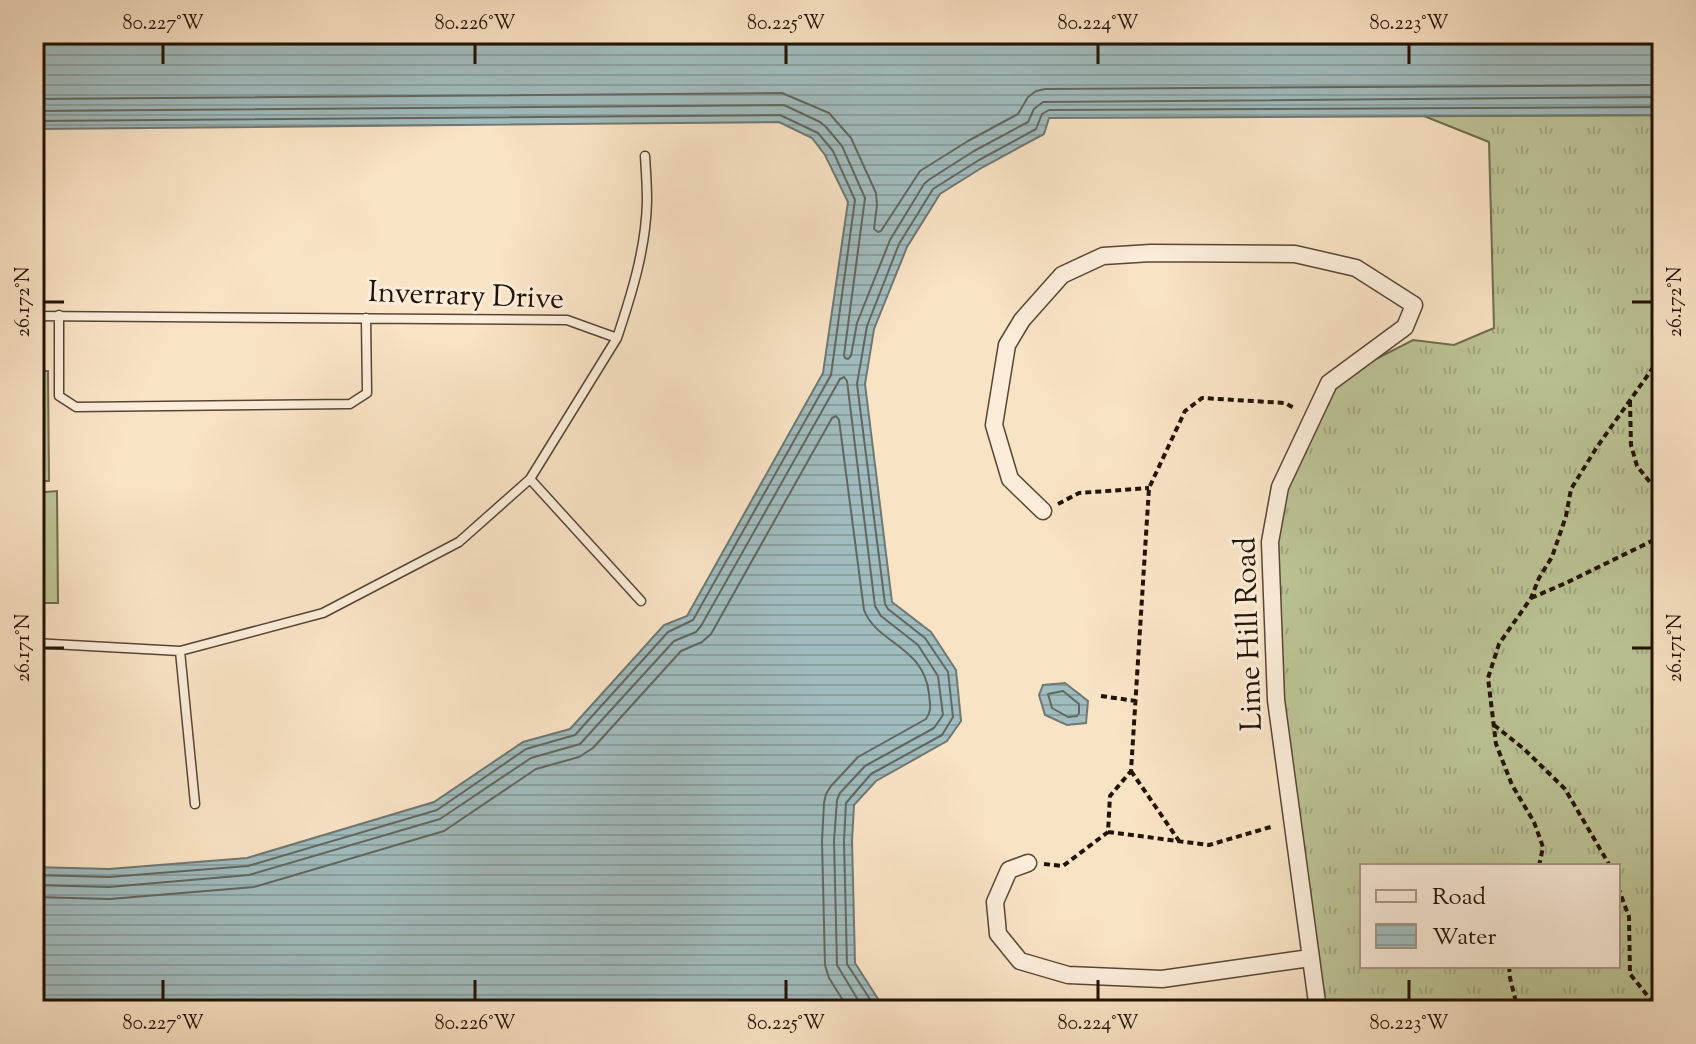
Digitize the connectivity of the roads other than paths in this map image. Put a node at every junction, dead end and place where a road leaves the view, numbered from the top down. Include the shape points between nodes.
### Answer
1 (645, 156) dead end
2 (59, 315) junction
3 (34, 316) edge
4 (366, 318) junction
5 (617, 338) junction
6 (530, 479) junction
7 (1043, 511) road end
8 (641, 601) dead end
9 (34, 643) edge
10 (180, 651) junction
11 (195, 804) dead end
12 (1028, 863) road end
13 (1310, 958) junction
14 (1318, 1010) edge

1 - 5 lane via 643,248
2 - 3 lane, Inverrary Drive
2 - 4 lane, Inverrary Drive
2 - 4 lane via 59,396 76,407 350,404 367,393
4 - 5 lane, Inverrary Drive via 567,320
5 - 6 lane
6 - 8 lane
6 - 10 lane via 459,542 323,613
7 - 13 street, Lime Hill Road via 1010,479 994,425 1007,345 1062,275 1103,256 1295,254 1356,268 1414,305 1405,327 1329,383 1280,487 1270,542 1276,700
9 - 10 lane
10 - 11 lane
12 - 13 street via 1009,870 995,902 998,934 1020,961 1068,975 1162,979
13 - 14 street, Lime Hill Road

